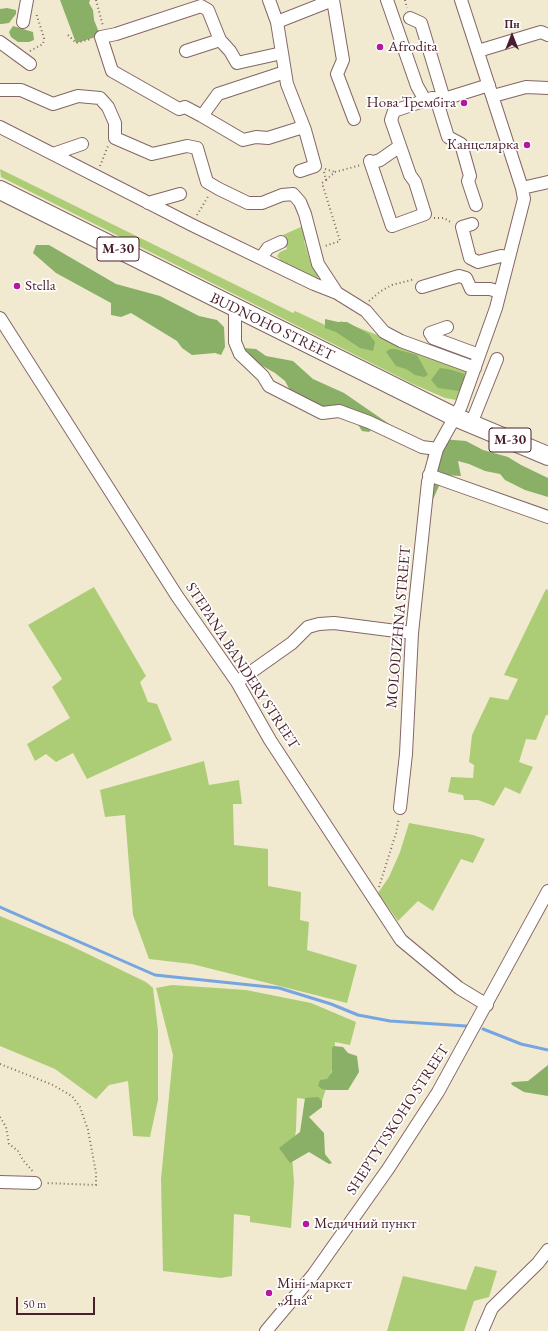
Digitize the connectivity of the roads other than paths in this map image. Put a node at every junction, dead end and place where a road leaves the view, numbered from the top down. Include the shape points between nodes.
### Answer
1 (27, 0) edge
2 (268, 0) edge
3 (333, 0) edge
4 (387, 0) edge
5 (461, 0) edge
6 (410, 18) dead end
7 (23, 22) dead end
8 (277, 22) junction
9 (548, 35) edge
10 (220, 40) junction
11 (0, 42) edge
12 (186, 51) dead end
13 (478, 51) junction
14 (282, 53) junction
15 (25, 61) road end
16 (285, 72) junction
17 (548, 88) edge
18 (0, 90) edge
19 (491, 91) junction
20 (444, 99) junction
21 (425, 100) junction
22 (202, 116) junction
23 (354, 119) dead end
24 (0, 127) edge
25 (303, 127) junction
26 (82, 144) dead end
27 (400, 146) junction
28 (54, 154) junction
29 (300, 172) dead end
30 (548, 182) edge
31 (522, 188) junction
32 (0, 190) edge
33 (180, 194) dead end
34 (148, 203) junction
35 (476, 205) dead end
36 (467, 226) road end
37 (281, 242) dead end
38 (508, 257) junction
39 (260, 258) junction
40 (422, 287) road end
41 (500, 292) junction
42 (337, 293) junction
43 (235, 308) junction
44 (0, 318) edge
45 (448, 327) dead end
46 (479, 355) junction
47 (497, 359) dead end
48 (475, 368) junction
49 (455, 417) junction
50 (471, 424) junction
51 (437, 449) junction
52 (548, 456) edge
53 (430, 475) junction
54 (548, 517) edge
55 (412, 633) junction
56 (237, 682) junction
57 (400, 808) road end
58 (548, 891) edge
59 (487, 1004) junction
60 (0, 1182) edge
61 (35, 1183) road end
62 (548, 1250) edge
63 (266, 1331) edge
64 (482, 1331) edge

1 - 7 street
2 - 8 street
3 - 8 street
3 - 23 street via 343,60 337,74
4 - 21 street via 417,86
5 - 13 street, MOLODIZHNA STREET
6 - 20 street via 421,23
8 - 14 street
9 - 13 street via 541,32
10 - 12 street
10 - 14 street via 236,63
10 - 22 street via 208,10 201,6 104,36 112,71 179,109 185,108
11 - 15 street
13 - 19 street, MOLODIZHNA STREET
14 - 16 street
16 - 22 street via 218,94
16 - 25 street
17 - 19 street via 526,87
18 - 42 street via 21,90 53,104 78,96 100,98 108,107 115,123 115,138 152,154 187,146 198,148 207,182 248,203 262,203 282,195 293,194 306,214 318,264
19 - 20 street
19 - 31 street, MOLODIZHNA STREET
20 - 21 street
20 - 35 street via 439,108 448,137 461,144 470,176 468,181
21 - 27 street via 394,111 391,120
22 - 25 street via 244,140 268,138
24 - 28 street
25 - 29 street via 319,168
26 - 28 street
27 - 27 street via 425,214 392,226 371,162 380,160
28 - 34 street
30 - 31 street
31 - 38 street, MOLODIZHNA STREET via 524,199
32 - 43 highway, BUDNOHO STREET / М-30
33 - 34 street
34 - 39 street
36 - 38 street via 470,258 478,262 501,256
37 - 39 street via 268,248
38 - 41 street, MOLODIZHNA STREET
39 - 42 street
40 - 41 street via 459,276 466,278 471,289
41 - 46 street, MOLODIZHNA STREET
42 - 48 street via 364,309 384,332 395,338
43 - 49 highway, BUDNOHO STREET / М-30
43 - 51 street via 235,342 240,354 263,376 269,386 322,413 339,411 422,447
44 - 56 street, STEPANA BANDERY STREET via 177,596
45 - 46 street via 430,332 433,338
46 - 48 street, MOLODIZHNA STREET
47 - 50 street
48 - 49 street, MOLODIZHNA STREET
49 - 50 highway, BUDNOHO STREET / М-30
49 - 51 street, MOLODIZHNA STREET
50 - 52 highway, BUDNOHO STREET / М-30
51 - 53 street, MOLODIZHNA STREET
53 - 54 street
53 - 55 street, MOLODIZHNA STREET
55 - 56 street via 334,623 314,625
55 - 57 street, MOLODIZHNA STREET via 406,754
56 - 59 street, STEPANA BANDERY STREET via 270,740 401,940 459,988
58 - 59 street, SHEPTYTSKOHO STREET
59 - 63 street, SHEPTYTSKOHO STREET via 438,1092 388,1169 313,1275
60 - 61 street
62 - 64 street via 492,1308

